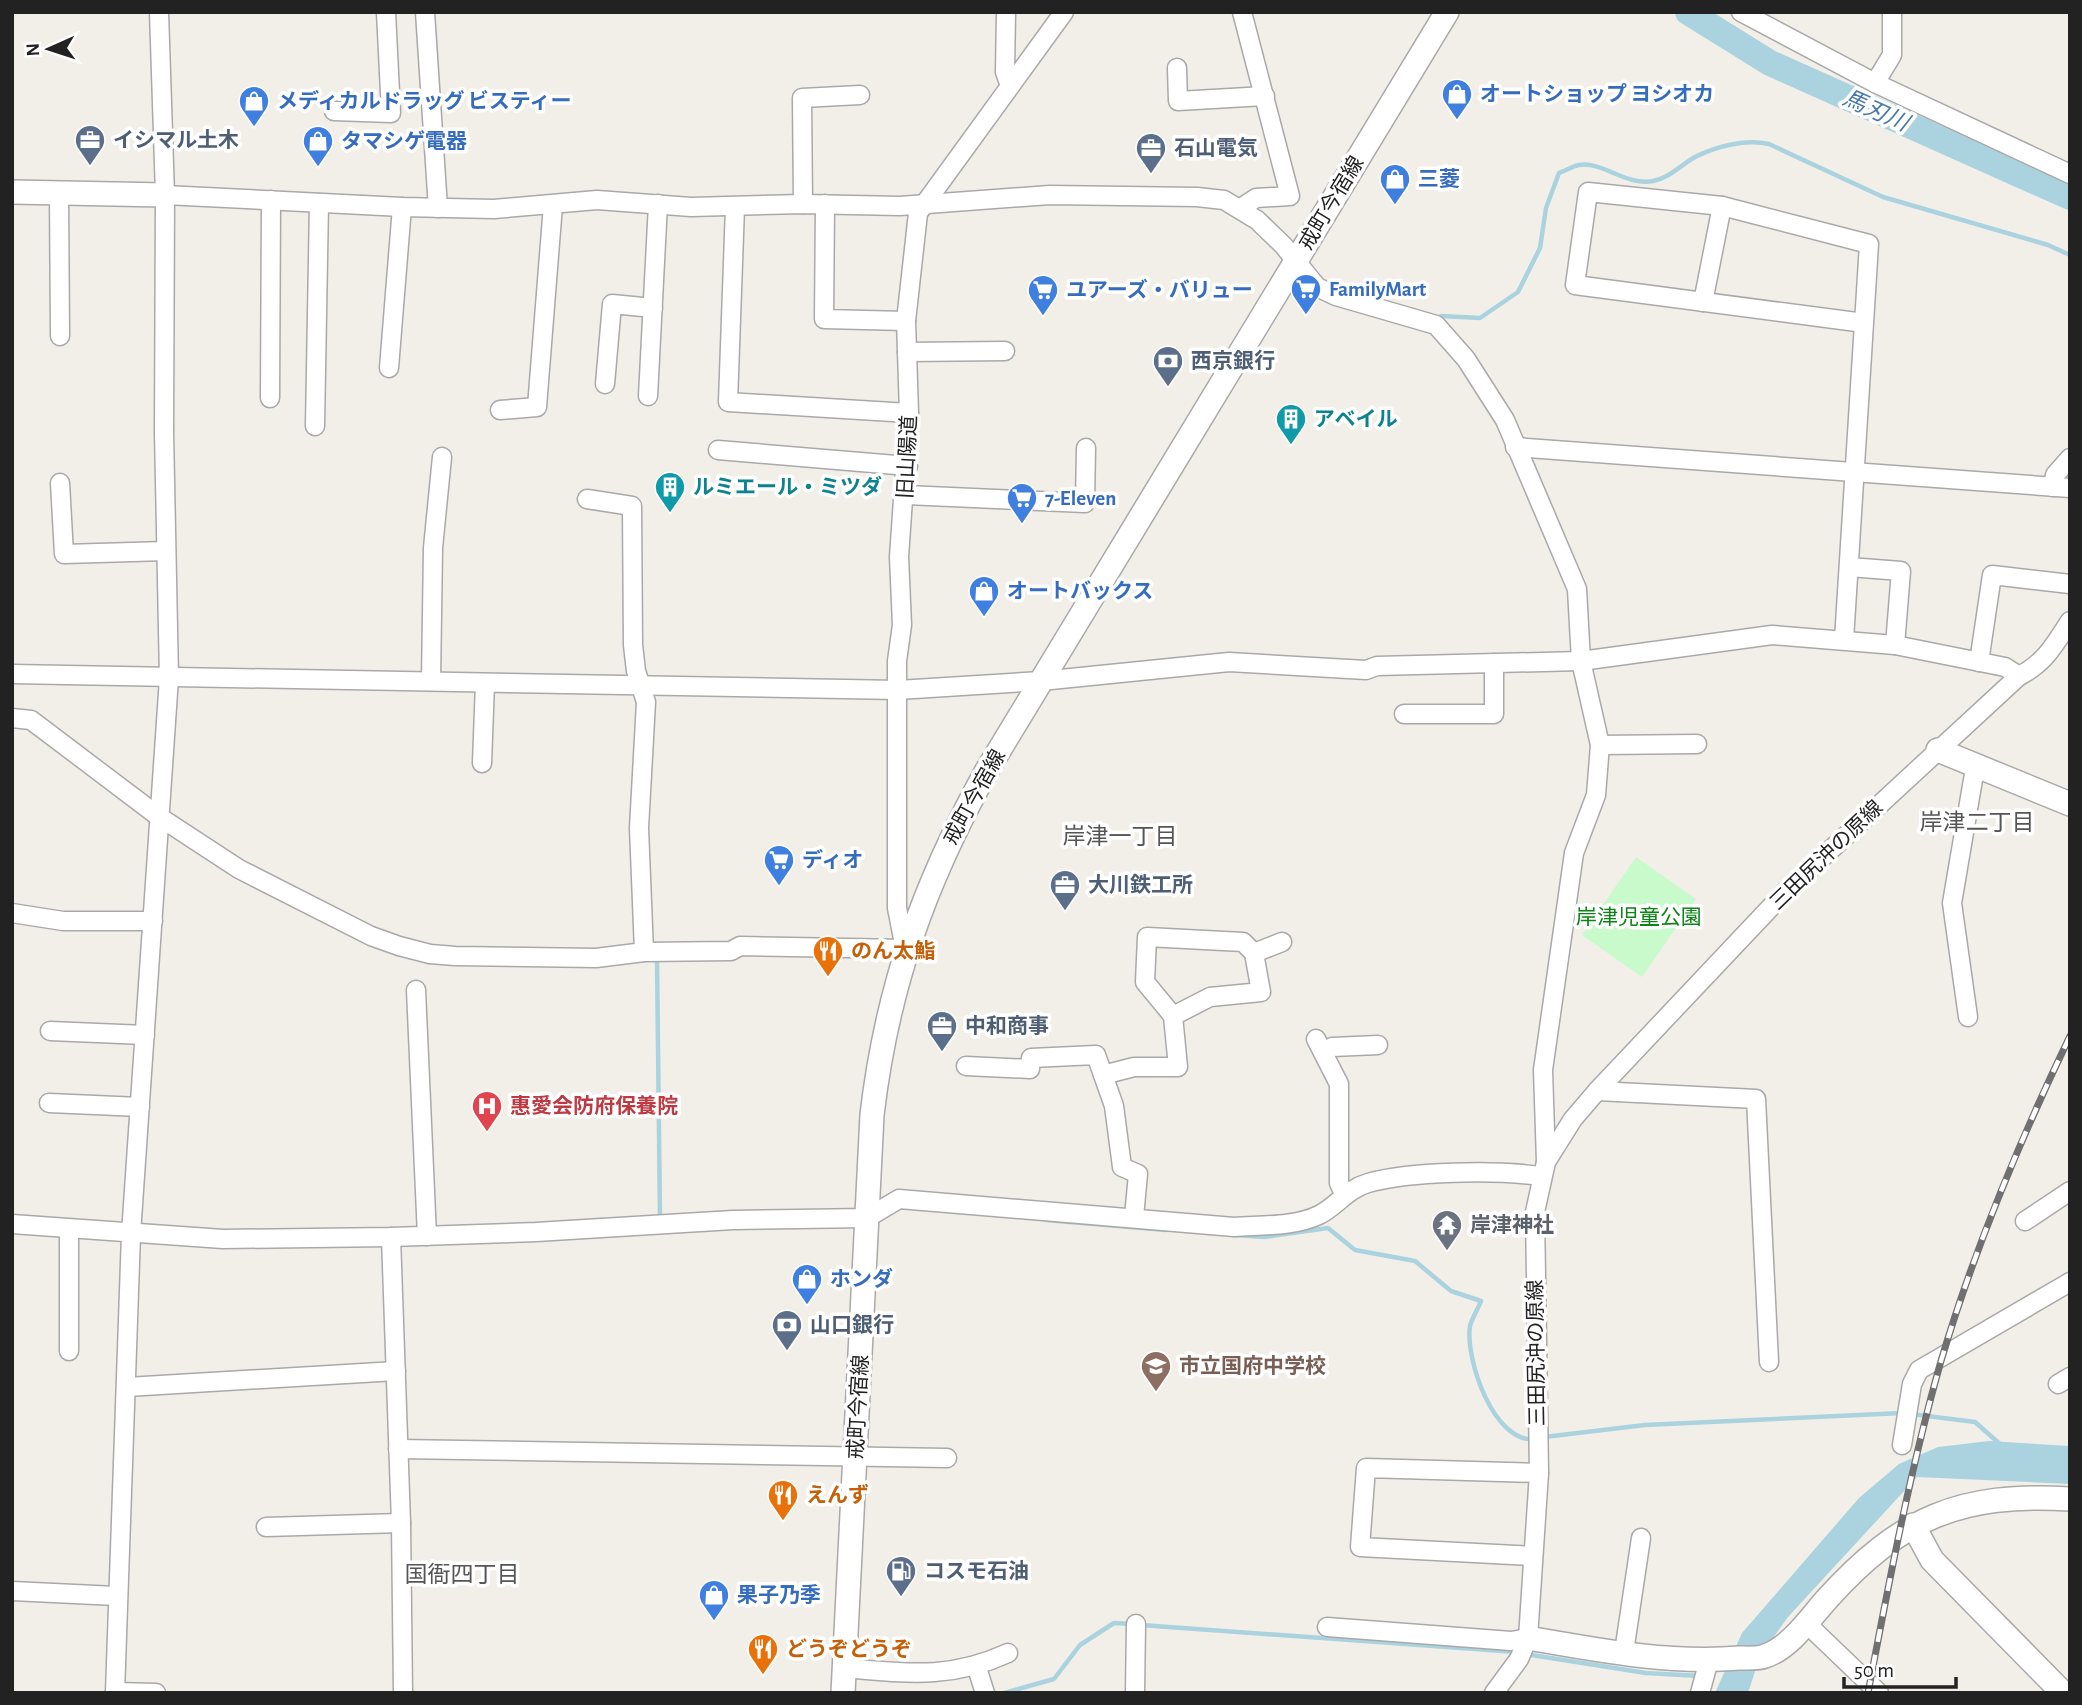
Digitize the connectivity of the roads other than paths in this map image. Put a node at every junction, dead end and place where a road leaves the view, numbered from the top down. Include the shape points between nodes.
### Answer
1 (159, 12) edge
2 (386, 12) edge
3 (425, 12) edge
4 (1006, 12) edge
5 (1064, 12) edge
6 (1242, 12) edge
7 (1447, 12) edge
8 (1741, 12) edge
9 (1892, 12) edge
10 (1177, 68) dead end
11 (1875, 83) junction
12 (1010, 86) junction
13 (860, 95) dead end
14 (1265, 96) junction
15 (334, 111) dead end
16 (2070, 174) edge
17 (12, 192) edge
18 (59, 194) junction
19 (165, 195) junction
20 (271, 200) junction
21 (319, 202) junction
22 (658, 204) junction
23 (803, 204) junction
24 (825, 204) junction
25 (553, 205) junction
26 (924, 205) junction
27 (735, 206) junction
28 (1722, 206) junction
29 (402, 207) junction
30 (438, 208) junction
31 (1241, 208) junction
32 (1295, 261) junction
33 (1703, 302) junction
34 (653, 308) junction
35 (906, 321) junction
36 (1864, 323) junction
37 (60, 336) dead end
38 (1005, 351) dead end
39 (907, 352) junction
40 (389, 368) dead end
41 (605, 384) dead end
42 (648, 396) dead end
43 (270, 398) dead end
44 (500, 410) dead end
45 (909, 413) junction
46 (315, 426) dead end
47 (1516, 447) junction
48 (1086, 448) dead end
49 (718, 450) dead end
50 (442, 457) dead end
51 (2070, 458) edge
52 (908, 467) junction
53 (1855, 473) junction
54 (60, 483) dead end
55 (2061, 488) edge
56 (906, 495) junction
57 (587, 499) dead end
58 (166, 551) junction
59 (1849, 567) junction
60 (2070, 584) edge
61 (2070, 621) edge
62 (1844, 640) junction
63 (1895, 645) junction
64 (1581, 661) junction
65 (1979, 662) junction
66 (1494, 663) junction
67 (12, 674) edge
68 (2019, 676) junction
69 (169, 678) junction
70 (431, 681) junction
71 (1041, 681) junction
72 (485, 683) junction
73 (643, 685) junction
74 (898, 690) junction
75 (1404, 714) dead end
76 (12, 718) edge
77 (1697, 744) dead end
78 (1600, 745) junction
79 (1938, 750) junction
80 (482, 763) dead end
81 (1975, 768) junction
82 (2070, 804) edge
83 (158, 816) junction
84 (12, 913) edge
85 (153, 921) junction
86 (1282, 942) dead end
87 (905, 949) junction
88 (644, 952) junction
89 (1254, 953) junction
90 (416, 990) dead end
91 (1173, 1016) junction
92 (1968, 1017) dead end
93 (50, 1031) dead end
94 (145, 1035) junction
95 (1378, 1045) dead end
96 (966, 1066) dead end
97 (1103, 1075) junction
98 (1597, 1091) junction
99 (49, 1103) dead end
100 (140, 1107) junction
101 (1543, 1169) junction
102 (2070, 1191) edge
103 (1344, 1194) junction
104 (1133, 1217) junction
105 (867, 1218) junction
106 (2025, 1221) dead end
107 (12, 1224) edge
108 (69, 1229) junction
109 (131, 1234) junction
110 (427, 1236) junction
111 (391, 1237) junction
112 (2070, 1282) edge
113 (69, 1351) dead end
114 (1769, 1362) dead end
115 (396, 1371) junction
116 (127, 1387) junction
117 (1902, 1445) dead end
118 (398, 1449) junction
119 (855, 1456) junction
120 (947, 1458) dead end
121 (1539, 1474) junction
122 (2070, 1499) edge
123 (401, 1523) junction
124 (1913, 1525) junction
125 (267, 1527) dead end
126 (1641, 1538) dead end
127 (1532, 1556) junction
128 (12, 1591) edge
129 (116, 1596) junction
130 (1136, 1623) dead end
131 (1806, 1623) junction
132 (1327, 1627) dead end
133 (1528, 1638) junction
134 (1624, 1652) junction
135 (1008, 1653) dead end
136 (1714, 1660) junction
137 (844, 1668) junction
138 (977, 1668) junction
139 (115, 1693) edge
140 (156, 1693) edge
141 (403, 1693) edge
142 (842, 1693) edge
143 (985, 1693) edge
144 (1135, 1693) edge
145 (1494, 1693) edge
146 (1700, 1693) edge
147 (1879, 1693) edge
148 (2063, 1693) edge

1 - 19 street
2 - 15 street via 391,113
3 - 30 street
4 - 12 street via 1005,72
5 - 12 street, 旧山陽道
6 - 14 street
7 - 32 street, 戒町今宿線
8 - 11 street
9 - 11 street via 1892,55
10 - 14 street via 1178,101
11 - 16 street
12 - 26 street, 旧山陽道
13 - 23 street via 802,99
14 - 31 street via 1290,196 1256,198
17 - 18 street
18 - 19 street
18 - 37 street
19 - 20 street
19 - 58 street
20 - 21 street
20 - 43 street
21 - 29 street
21 - 46 street
22 - 25 street via 597,201
22 - 27 street
22 - 34 street
23 - 24 street
23 - 27 street
24 - 26 street
24 - 35 street via 824,319
25 - 30 street
25 - 44 street via 537,407
26 - 31 street via 1100,195 1197,197 1224,200
26 - 35 street, 旧山陽道 via 918,213
27 - 45 street via 728,402
28 - 33 street
28 - 33 street via 1588,192 1575,285
28 - 36 street via 1869,244
29 - 30 street
29 - 40 street
31 - 32 street
32 - 47 street via 1317,287 1336,296 1436,325 1466,359 1505,419
32 - 71 street, 戒町今宿線
33 - 36 street
34 - 41 street via 612,304
34 - 42 street
35 - 39 street, 旧山陽道
36 - 53 street
38 - 39 street
39 - 45 street, 旧山陽道
45 - 52 street, 旧山陽道
47 - 53 street
47 - 64 street via 1577,589
48 - 56 street via 1085,503
49 - 52 street
50 - 70 street via 433,548
51 - 55 street via 2055,475
52 - 56 street, 旧山陽道
53 - 55 street
53 - 59 street
54 - 58 street via 64,554
56 - 74 street, 旧山陽道 via 899,557 903,611
57 - 73 street via 632,506 633,645
58 - 69 street
59 - 62 street
59 - 63 street via 1901,571
60 - 65 street via 1992,575
61 - 68 street, 三田尻沖の原線 via 2050,653 2036,668
62 - 63 street
62 - 64 street via 1772,635
63 - 65 street
64 - 66 street
64 - 78 street
65 - 68 street via 2005,667
66 - 71 street via 1366,670 1229,662
66 - 75 street via 1494,714
67 - 69 street
68 - 79 street, 三田尻沖の原線
69 - 70 street
69 - 83 street
70 - 72 street
71 - 74 street
71 - 87 street, 戒町今宿線 via 951,836
72 - 73 street
72 - 80 street
73 - 74 street
73 - 88 street via 639,828
74 - 87 street, 旧山陽道 via 897,908
76 - 83 street via 31,720
77 - 78 street
78 - 101 street via 1596,795 1574,853 1543,1070
79 - 81 street
79 - 98 street, 三田尻沖の原線 via 1787,891
81 - 82 street
81 - 92 street via 1952,903
83 - 85 street
83 - 88 street via 239,869 399,946 455,956 596,958
84 - 85 street via 63,921
85 - 94 street
86 - 89 street
87 - 88 street via 740,946 731,951
87 - 105 street, 戒町今宿線 via 879,1053
89 - 91 street via 1261,992 1210,997
89 - 91 street via 1242,942 1147,937 1146,982
90 - 110 street
91 - 97 street via 1178,1066 1134,1067
93 - 94 street
94 - 100 street
95 - 103 street via 1319,1046 1339,1084 1339,1183
96 - 97 street via 1030,1069 1031,1058 1096,1055
97 - 104 street via 1114,1106 1122,1167 1138,1174
98 - 101 street, 三田尻沖の原線 via 1573,1119
98 - 114 street via 1756,1099
99 - 100 street
100 - 109 street
101 - 103 street via 1404,1178 1368,1183
101 - 121 street, 三田尻沖の原線 via 1534,1255
102 - 106 street
103 - 104 street via 1317,1216 1284,1224 1234,1227
104 - 105 street via 898,1199
105 - 110 street
105 - 119 street, 戒町今宿線
107 - 108 street
108 - 109 street
108 - 113 street
109 - 111 street via 223,1239
109 - 116 street
110 - 111 street
111 - 115 street
112 - 117 street via 1919,1370 1912,1384
115 - 116 street
115 - 118 street
116 - 129 street
118 - 119 street
118 - 123 street
119 - 120 street
119 - 137 street, 戒町今宿線
121 - 127 street, 三田尻沖の原線
121 - 127 street via 1366,1468 1360,1547
122 - 124 street via 1994,1498 1952,1508
123 - 125 street
123 - 141 street
124 - 131 street via 1869,1555
124 - 148 street via 1932,1560
126 - 134 street
127 - 133 street, 三田尻沖の原線
128 - 129 street
129 - 139 street
130 - 144 street
131 - 136 street via 1766,1656
131 - 147 street
132 - 133 street via 1511,1641
133 - 134 street
133 - 145 street
134 - 136 street
135 - 138 street
136 - 146 street
137 - 138 street via 946,1673
137 - 142 street, 戒町今宿線
138 - 143 street
139 - 140 street

